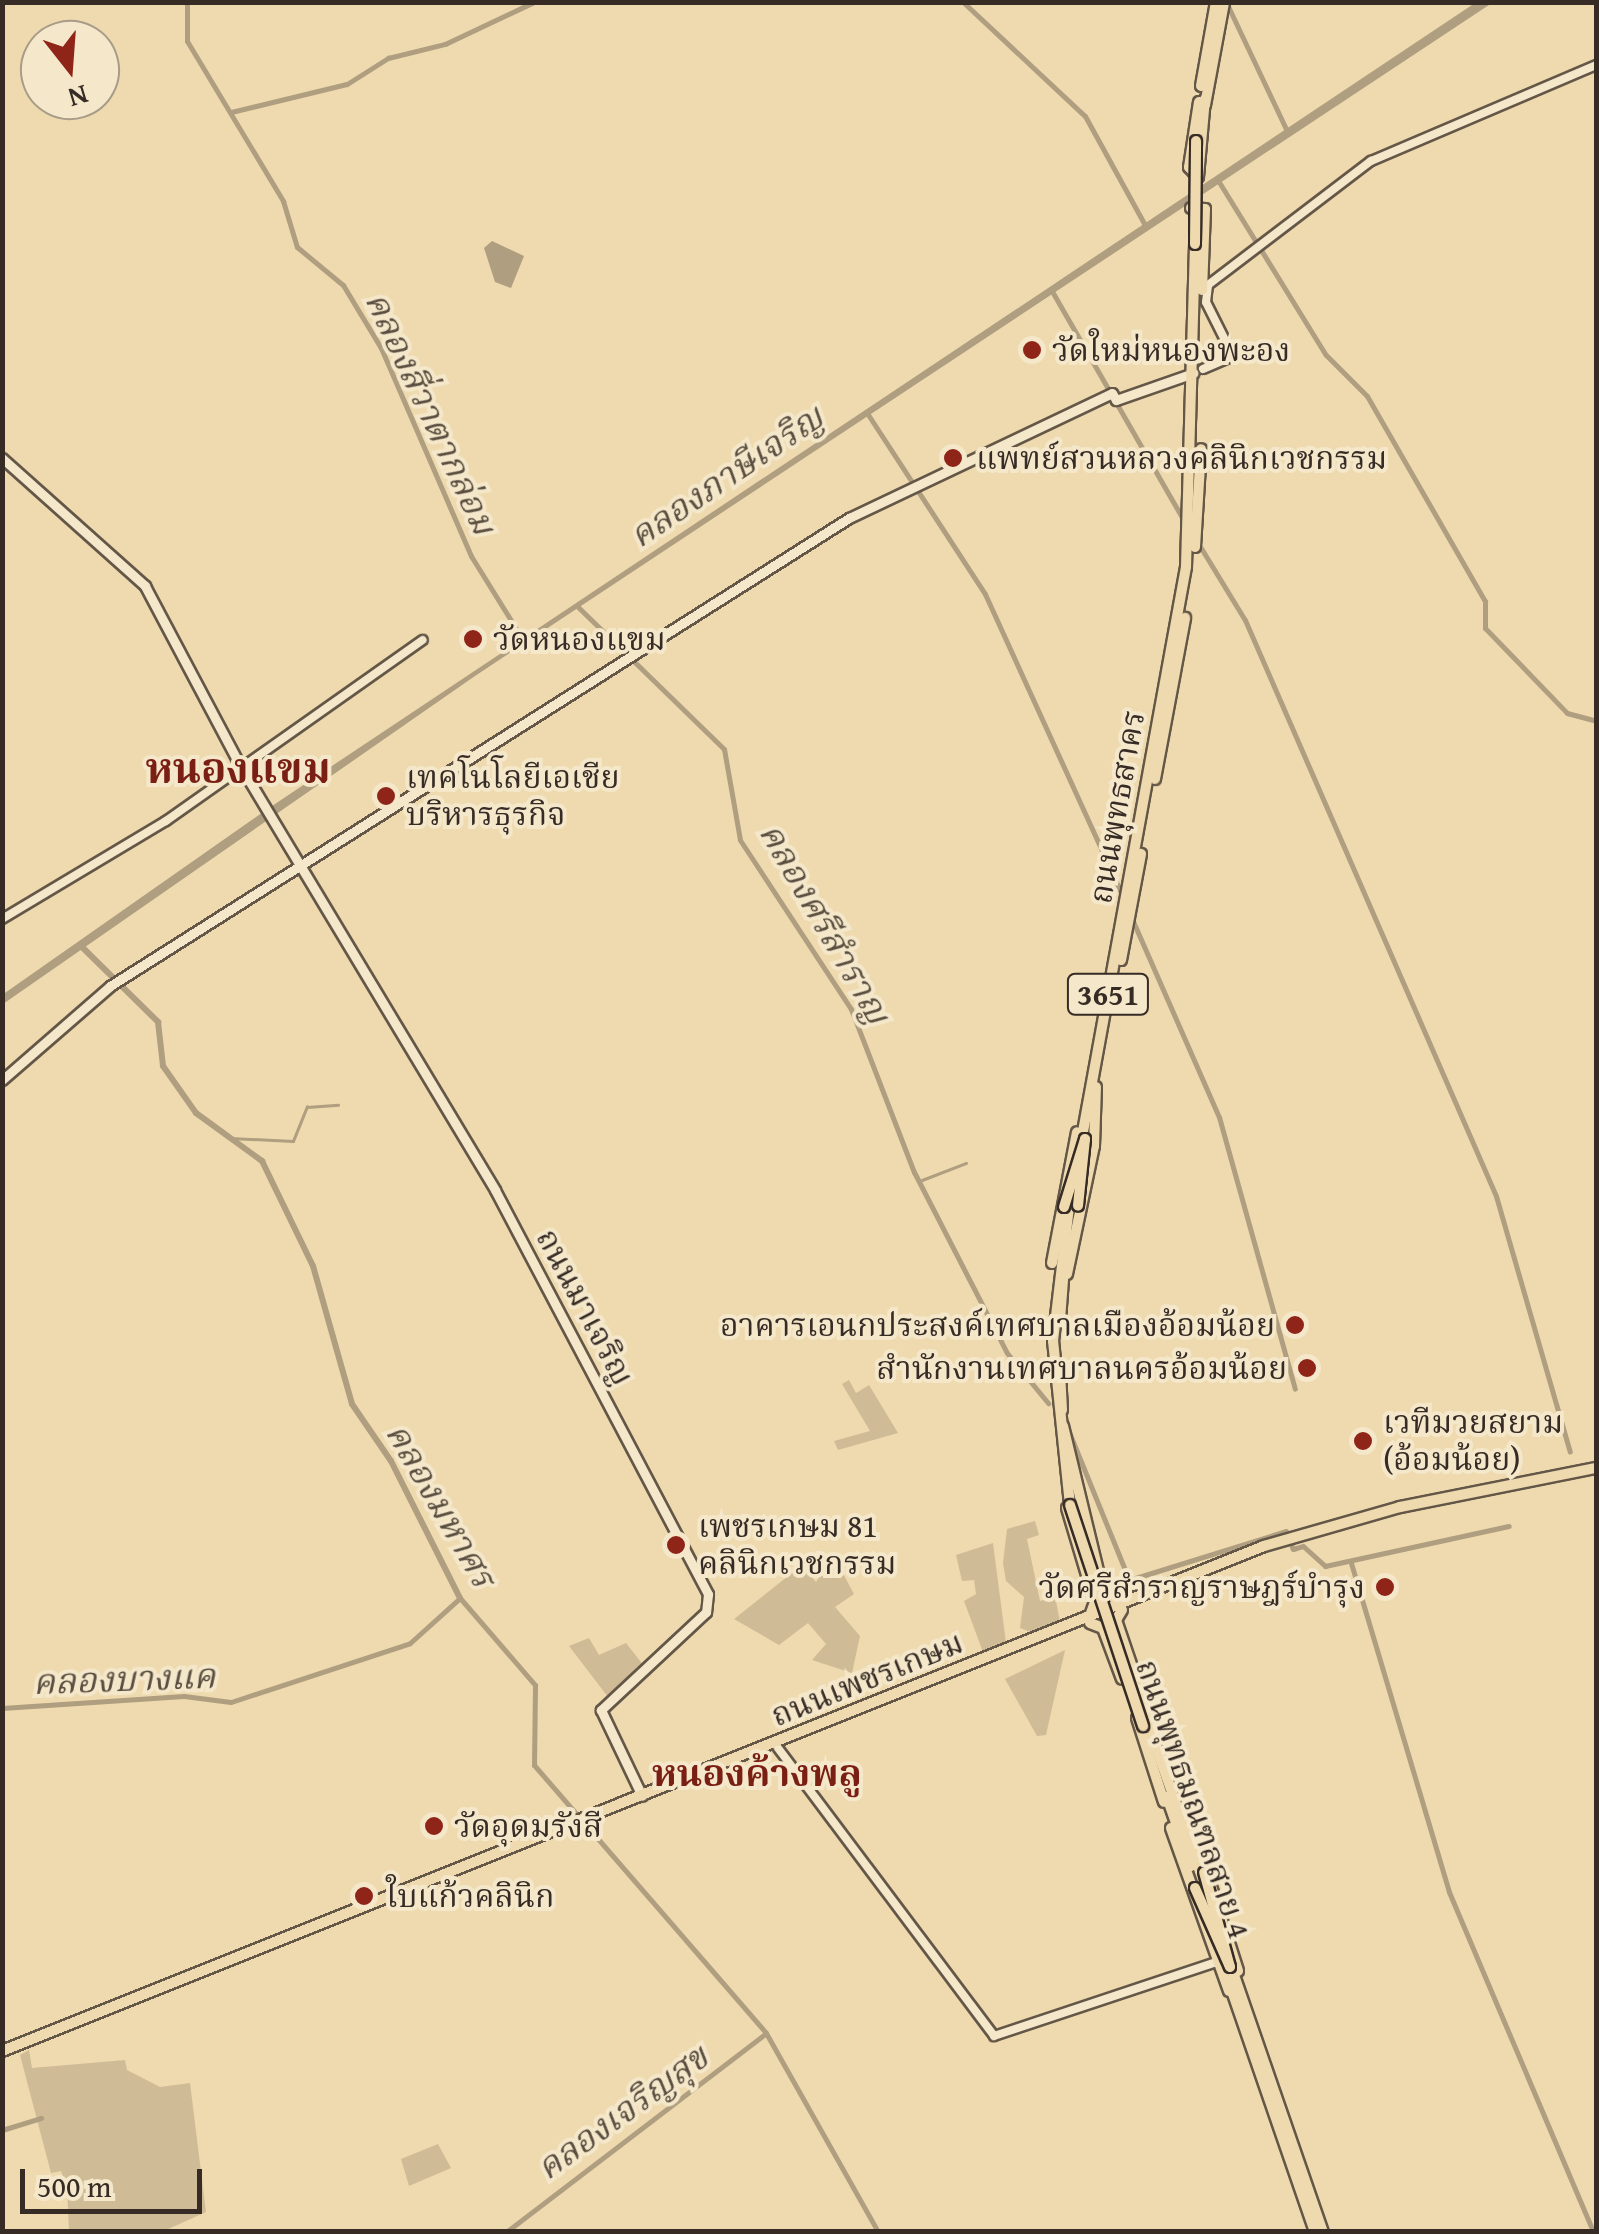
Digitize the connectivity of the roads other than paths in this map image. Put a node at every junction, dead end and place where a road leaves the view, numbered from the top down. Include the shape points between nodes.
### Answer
1 (1221, 4) edge
2 (1596, 65) edge
3 (1202, 101) junction
4 (1198, 244) junction
5 (1203, 270) junction
6 (1196, 283) junction
7 (1211, 284) junction
8 (1201, 296) junction
9 (1199, 371) junction
10 (2, 458) edge
11 (423, 640) dead end
12 (241, 768) junction
13 (304, 866) junction
14 (2, 919) edge
15 (2, 1080) edge
16 (1058, 1294) junction
17 (1055, 1408) junction
18 (1063, 1426) junction
19 (1596, 1472) edge
20 (1072, 1505) junction
21 (1094, 1580) junction
22 (1121, 1607) junction
23 (1103, 1612) joint
24 (1089, 1620) junction
25 (1120, 1632) junction
26 (1107, 1636) junction
27 (846, 1718) junction
28 (1145, 1725) junction
29 (778, 1748) junction
30 (642, 1799) junction
31 (1182, 1808) junction
32 (1174, 1826) junction
33 (1216, 1962) junction
34 (1238, 2000) junction
35 (2, 2054) edge
36 (1312, 2212) junction
37 (1315, 2232) edge
38 (1322, 2232) edge

1 - 3 main road, ถนนพุทธสาคร / 3651
2 - 7 street via 1371,161
3 - 3 main road via 1198,177 1189,166
3 - 4 main road, ถนนพุทธสาคร / 3651, bridge
4 - 6 main road, ถนนพุทธสาคร / 3651
4 - 8 main road, ถนนพุทธสาคร / 3651
5 - 6 main road via 1198,204 1190,210
5 - 7 main road
5 - 8 main road
6 - 9 main road, ถนนพุทธสาคร / 3651
7 - 9 street via 1206,302 1233,353
8 - 9 main road, ถนนพุทธสาคร / 3651
9 - 13 main road via 1114,396 1024,441 911,482
9 - 16 main road, ถนนพุทธสาคร / 3651 via 1188,550 1167,695
10 - 12 main road, ถนนมาเจริญ via 142,581
11 - 12 street
12 - 13 main road, ถนนมาเจริญ
12 - 14 street
13 - 15 main road via 113,984
13 - 30 main road, ถนนมาเจริญ via 495,1190 709,1598 706,1612 601,1710
16 - 16 main road, bridge via 1064,1207 1085,1139 1078,1206
16 - 17 main road, ถนนพุทธสาคร / 3651
16 - 18 main road, ถนนพุทธสาคร / 3651
17 - 20 main road, ถนนพุทธสาคร / 3651
17 - 21 main road via 1061,1484
18 - 20 main road, ถนนพุทธสาคร / 3651
18 - 21 main road
19 - 22 main road, ถนนเพชรเกษม via 1352,1523
20 - 23 main road, ถนนพุทธสาคร / 3651, bridge
21 - 22 main road
21 - 24 main road
22 - 24 main road, ถนนเพชรเกษม
22 - 25 main road, ถนนพุทธมณฑลสาย 4
23 - 28 main road, ถนนพุทธมณฑลสาย 4, bridge
24 - 26 main road, ถนนพุทธมณฑลสาย 4
24 - 27 main road, ถนนเพชรเกษม
25 - 26 main road
25 - 31 main road, ถนนพุทธมณฑลสาย 4
26 - 32 main road, ถนนพุทธมณฑลสาย 4
27 - 29 main road, ถนนเพชรเกษม
27 - 30 main road, ถนนเพชรเกษม
28 - 31 main road, ถนนพุทธมณฑลสาย 4
28 - 32 main road, ถนนพุทธมณฑลสาย 4
29 - 30 main road, ถนนเพชรเกษม
29 - 33 street via 975,2014 1006,2039
30 - 35 main road, ถนนเพชรเกษม
31 - 32 main road, bridge via 1230,1967
31 - 34 main road, ถนนพุทธมณฑลสาย 4
32 - 33 main road, ถนนพุทธมณฑลสาย 4
32 - 34 main road, ถนนพุทธมณฑลสาย 4
33 - 34 main road, ถนนพุทธมณฑลสาย 4
34 - 36 main road, ถนนพุทธมณฑลสาย 4
36 - 37 main road, ถนนพุทธมณฑลสาย 4
36 - 38 main road, ถนนพุทธมณฑลสาย 4

